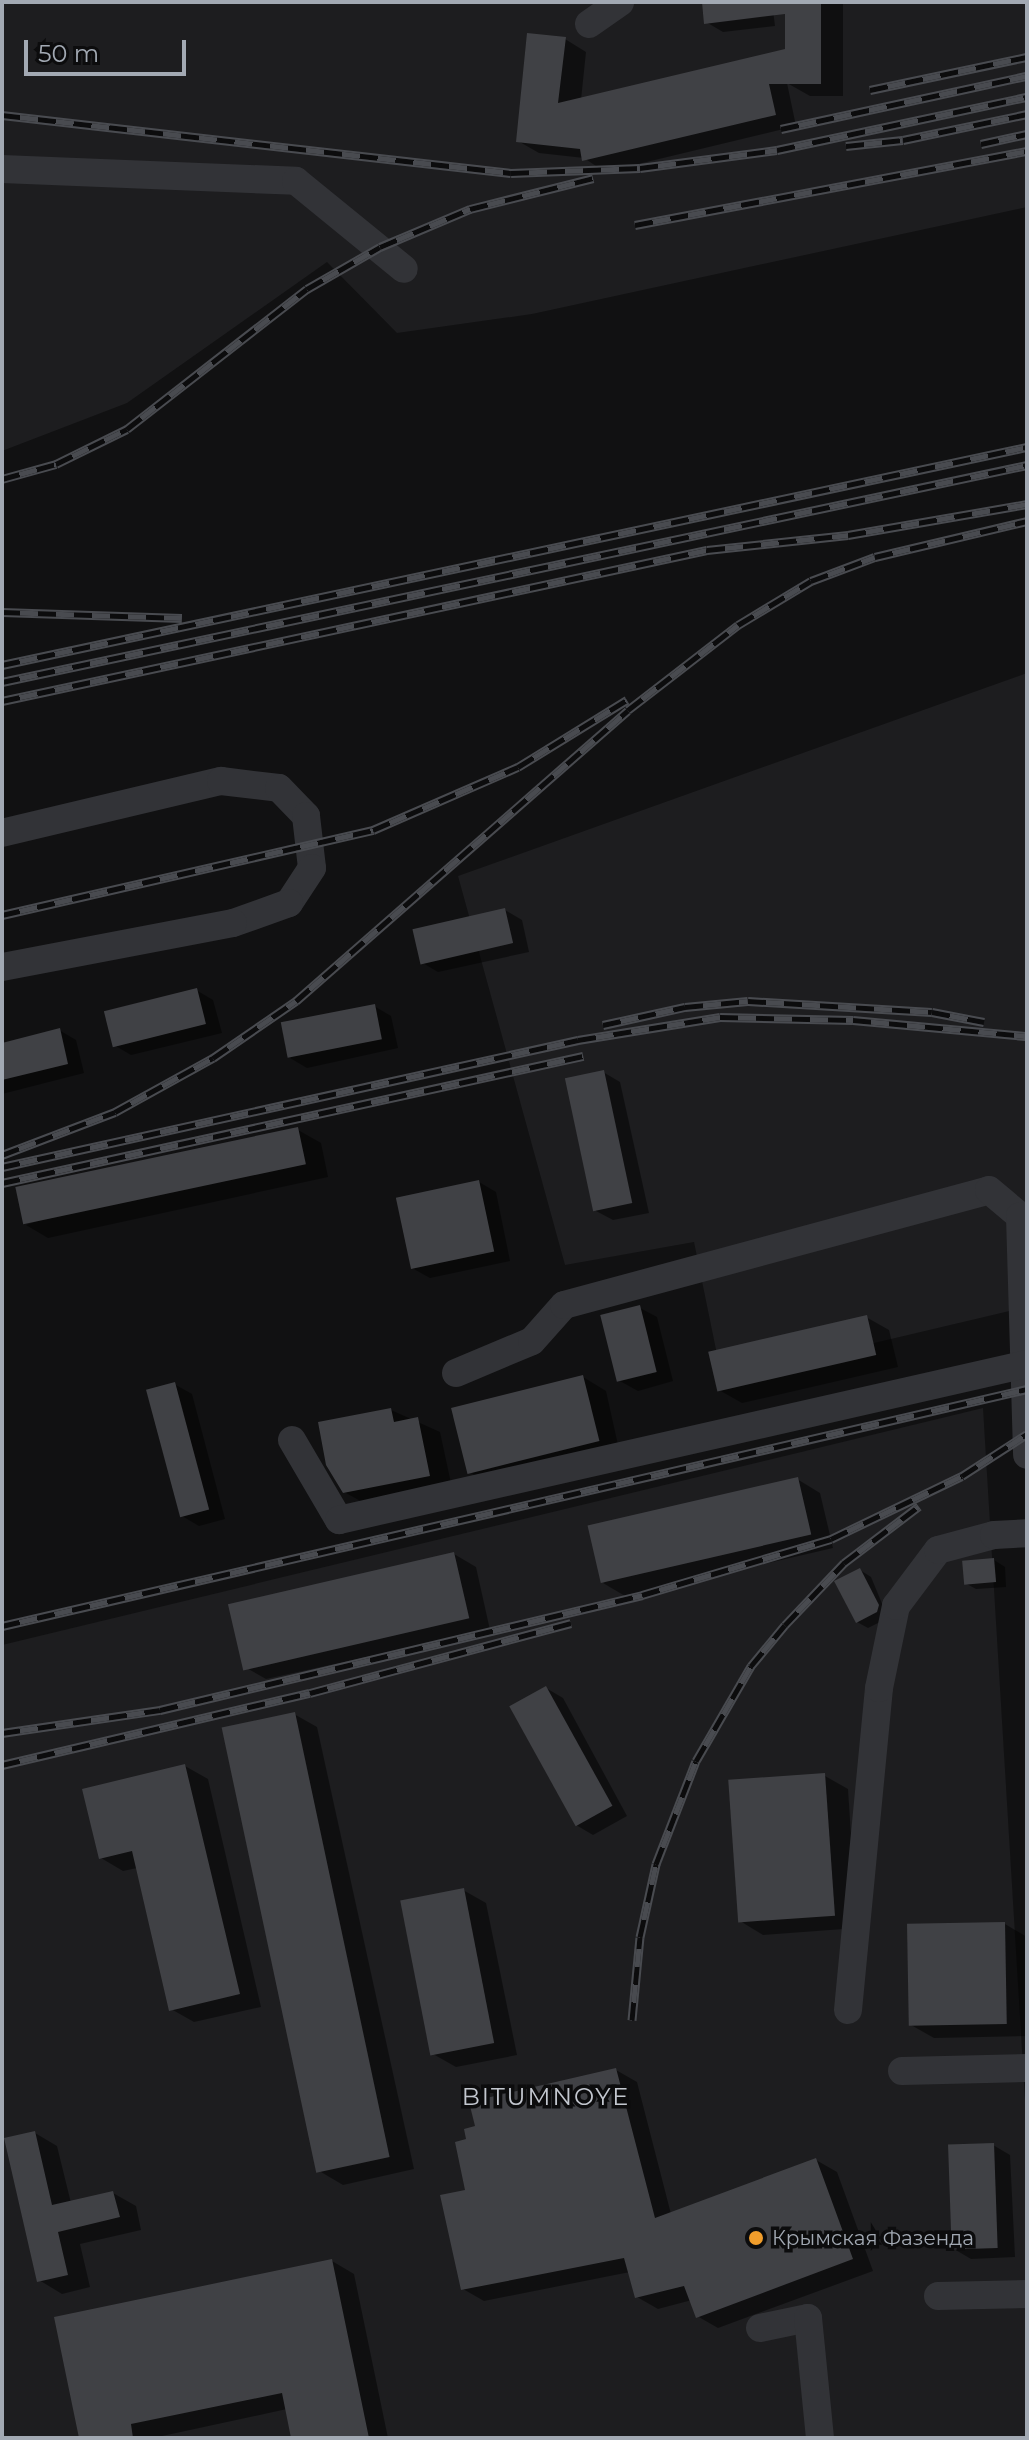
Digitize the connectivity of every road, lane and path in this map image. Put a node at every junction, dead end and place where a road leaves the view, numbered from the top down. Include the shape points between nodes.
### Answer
1 (620, 2) edge
2 (589, 24) dead end
3 (2, 169) edge
4 (404, 269) dead end
5 (2, 833) edge
6 (2, 967) edge
7 (1025, 1364) edge
8 (456, 1373) dead end
9 (292, 1440) dead end
10 (1027, 1455) edge
11 (1027, 1533) edge
12 (848, 2010) dead end
13 (1027, 2068) edge
14 (902, 2071) dead end
15 (1027, 2294) edge
16 (938, 2296) dead end
17 (760, 2328) dead end
18 (820, 2438) edge

1 - 2 street
3 - 4 street via 296,181
5 - 6 street via 221,781 279,788 306,816 312,868 289,903 233,923
7 - 8 street via 1020,1216 989,1190 564,1305 532,1341
7 - 9 street via 339,1520
7 - 10 street
11 - 12 street via 994,1535 938,1550 896,1606 879,1688
13 - 14 street
15 - 16 street
17 - 18 street via 808,2318

